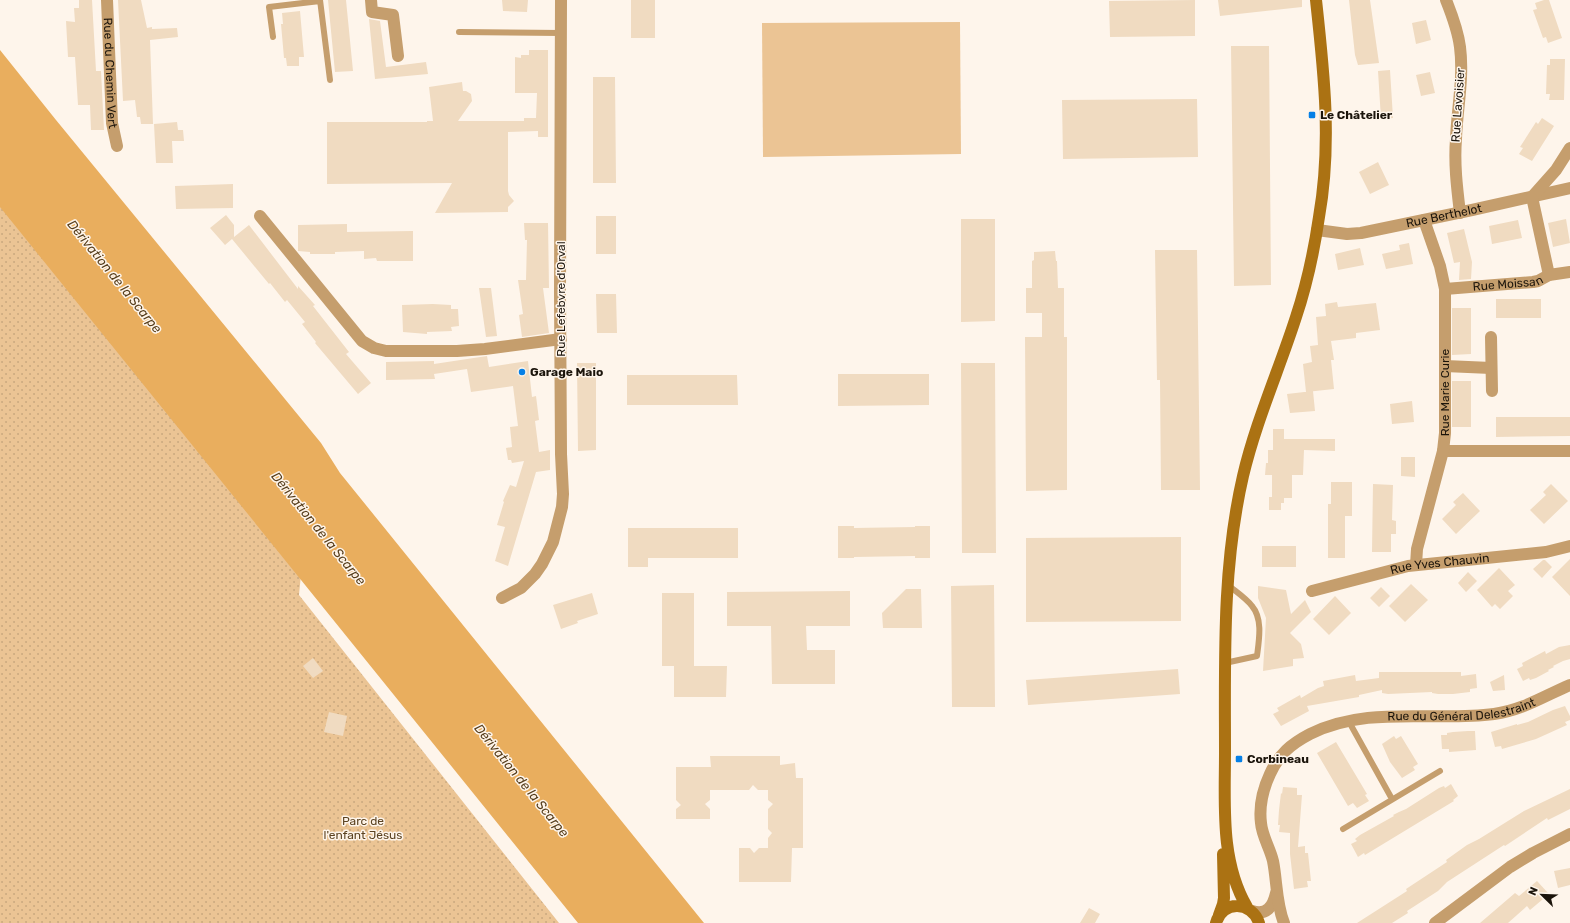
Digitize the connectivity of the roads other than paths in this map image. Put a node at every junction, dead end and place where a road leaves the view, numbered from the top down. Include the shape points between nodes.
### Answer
1 (107, 0) edge
2 (320, 0) edge
3 (371, 0) edge
4 (561, 0) edge
5 (1316, 0) edge
6 (1446, 0) edge
7 (459, 32) dead end
8 (561, 33) junction
9 (273, 37) dead end
10 (398, 56) dead end
11 (330, 80) dead end
12 (117, 146) dead end
13 (1570, 148) edge
14 (1570, 188) edge
15 (1532, 197) junction
16 (1460, 213) junction
17 (260, 216) dead end
18 (1424, 220) junction
19 (1317, 230) junction
20 (1570, 272) edge
21 (1549, 275) junction
22 (1445, 289) junction
23 (1491, 337) dead end
24 (561, 339) junction
25 (1445, 366) junction
26 (1491, 368) junction
27 (1492, 391) dead end
28 (1443, 451) junction
29 (1570, 451) edge
30 (1570, 546) edge
31 (1416, 565) junction
32 (1227, 584) junction
33 (1312, 591) dead end
34 (502, 598) dead end
35 (1225, 663) junction
36 (1570, 686) edge
37 (1348, 720) junction
38 (1440, 771) dead end
39 (1392, 799) junction
40 (1225, 816) junction
41 (1343, 829) dead end
42 (1570, 834) edge
43 (1277, 892) junction
44 (1250, 909) junction
45 (1217, 919) edge
46 (1259, 923) edge
47 (1284, 923) edge
48 (1435, 923) edge

1 - 12 street, Rue du Chemin Vert via 112,123
2 - 9 lane via 269,7
2 - 11 lane
3 - 10 street via 372,12 393,16
4 - 8 street, Rue Lefebvre d'Orval
5 - 19 main road via 1327,131
6 - 16 street, Rue Lavoisier via 1461,54 1455,146
7 - 8 lane
8 - 24 street, Rue Lefebvre d'Orval
13 - 15 street via 1556,170
14 - 15 street, Rue Berthelot
15 - 16 street, Rue Berthelot
15 - 21 street
16 - 18 street, Rue Berthelot
17 - 24 street via 362,341 374,348 386,351 457,351
18 - 19 street, Rue Berthelot via 1362,233
18 - 22 street, Rue Marie Curie
19 - 32 main road via 1302,298 1244,471
20 - 21 street, Rue Moissan
21 - 22 street, Rue Moissan via 1534,282
22 - 25 street, Rue Marie Curie
23 - 26 street
24 - 34 street, Rue Lefebvre d'Orval via 560,454 564,494 559,521 550,547 535,574 521,588
25 - 26 street
25 - 28 street, Rue Marie Curie
26 - 27 street
28 - 29 street
28 - 31 street, Rue Marie Curie via 1418,543
30 - 31 street, Rue Yves Chauvin via 1546,552
31 - 33 street, Rue Yves Chauvin
32 - 35 main road
32 - 35 lane via 1252,606 1257,614 1260,631 1257,656
35 - 40 main road
36 - 37 street, Rue du Général Delestraint via 1533,704 1495,714
37 - 39 lane
37 - 43 street, Rue du Général Delestraint via 1321,729 1288,747 1267,780 1261,808 1261,825 1272,860
38 - 39 lane
39 - 41 lane
40 - 44 main road via 1230,863 1239,893
40 - 45 main road via 1222,857 1224,904
42 - 48 street via 1510,867
43 - 44 street via 1269,910 1260,913
43 - 47 street, Rue du Général Delestraint
44 - 45 main road via 1230,906
44 - 46 main road

